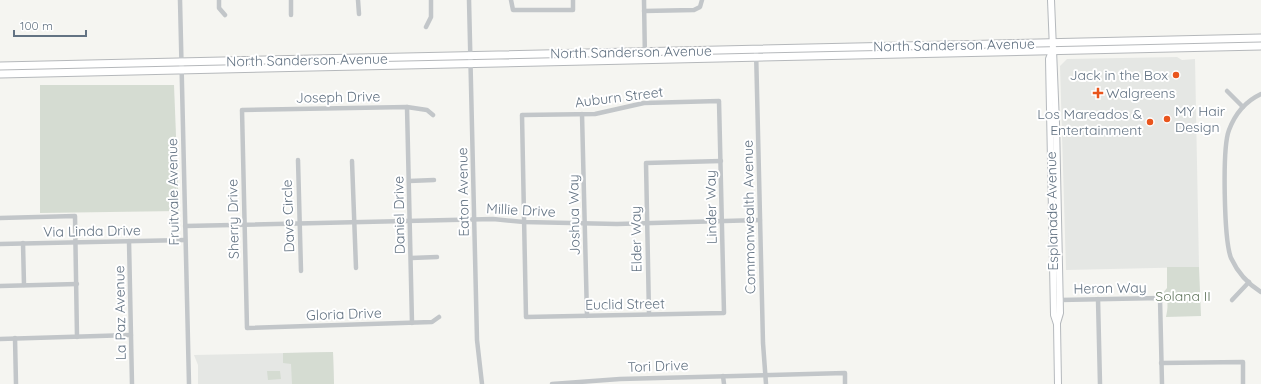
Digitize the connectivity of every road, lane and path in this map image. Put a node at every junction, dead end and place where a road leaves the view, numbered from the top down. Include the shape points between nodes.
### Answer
1 (180, 0) edge
2 (219, 0) edge
3 (291, 0) edge
4 (358, 0) edge
5 (431, 0) edge
6 (469, 0) edge
7 (511, 0) edge
8 (573, 0) edge
9 (644, 0) edge
10 (702, 0) edge
11 (1050, 0) edge
12 (644, 11) junction
13 (359, 14) dead end
14 (225, 15) dead end
15 (291, 15) dead end
16 (426, 27) dead end
17 (1261, 38) edge
18 (1052, 43) junction
19 (1261, 46) edge
20 (756, 49) junction
21 (1052, 51) junction
22 (645, 56) junction
23 (757, 57) junction
24 (471, 59) junction
25 (182, 62) junction
26 (67, 65) junction
27 (0, 66) edge
28 (182, 70) junction
29 (0, 74) edge
30 (35, 74) junction
31 (1227, 91) dead end
32 (1261, 94) edge
33 (720, 101) joint
34 (407, 107) junction
35 (1243, 107) junction
36 (242, 110) joint
37 (582, 114) junction
38 (434, 115) dead end
39 (298, 160) dead end
40 (352, 161) dead end
41 (721, 161) junction
42 (434, 180) dead end
43 (409, 181) junction
44 (0, 218) edge
45 (410, 219) junction
46 (474, 219) junction
47 (760, 220) junction
48 (354, 222) junction
49 (524, 222) junction
50 (722, 222) junction
51 (585, 223) junction
52 (647, 223) junction
53 (299, 224) junction
54 (244, 225) junction
55 (185, 226) junction
56 (185, 240) junction
57 (129, 241) junction
58 (75, 242) junction
59 (23, 243) junction
60 (0, 244) edge
61 (437, 257) dead end
62 (411, 258) junction
63 (356, 268) dead end
64 (301, 271) dead end
65 (1249, 282) junction
66 (77, 284) junction
67 (24, 285) junction
68 (0, 286) edge
69 (1261, 292) edge
70 (1098, 299) junction
71 (1060, 300) junction
72 (1232, 300) dead end
73 (724, 313) joint
74 (649, 314) junction
75 (587, 316) junction
76 (439, 317) dead end
77 (412, 322) junction
78 (1057, 324) junction
79 (247, 328) joint
80 (131, 335) junction
81 (77, 337) junction
82 (15, 338) junction
83 (0, 339) edge
84 (1161, 363) junction
85 (766, 375) junction
86 (723, 376) junction
87 (657, 377) junction
88 (594, 382) edge
89 (16, 384) edge
90 (132, 384) edge
91 (188, 384) edge
92 (482, 384) edge
93 (552, 384) edge
94 (658, 384) edge
95 (724, 384) edge
96 (766, 384) edge
97 (845, 384) edge
98 (1058, 384) edge
99 (1100, 384) edge
100 (1162, 384) edge
101 (1243, 384) edge

1 - 25 street, Fruitvale Avenue
2 - 14 street via 219,8
3 - 15 street
4 - 13 street
5 - 16 street via 431,17
6 - 24 street, Eaton Avenue
7 - 8 street via 513,10 573,10
9 - 12 street
10 - 12 street via 700,7 694,10
11 - 18 main road, Esplanade Avenue
12 - 22 street
17 - 18 highway, North Sanderson Avenue
18 - 20 highway, North Sanderson Avenue
18 - 21 main road, Esplanade Avenue
19 - 21 highway, North Sanderson Avenue
20 - 22 highway, North Sanderson Avenue
20 - 23 street, Commonwealth Avenue
21 - 23 highway, North Sanderson Avenue
21 - 71 main road, Esplanade Avenue
21 - 78 main road, Esplanade Avenue via 1049,59 1054,315
22 - 23 highway, North Sanderson Avenue
22 - 24 highway, North Sanderson Avenue
23 - 47 street, Commonwealth Avenue
24 - 25 highway, North Sanderson Avenue
24 - 28 highway, North Sanderson Avenue
24 - 46 street, Eaton Avenue
25 - 26 highway, North Sanderson Avenue
25 - 28 street, Fruitvale Avenue
26 - 27 highway, North Sanderson Avenue
26 - 30 highway via 65,68 38,70
28 - 30 highway, North Sanderson Avenue
28 - 55 street, Fruitvale Avenue
29 - 30 highway, North Sanderson Avenue
31 - 35 street
32 - 35 street
33 - 37 street, Auburn Street via 644,103 603,113
33 - 41 street, Linder Way
34 - 36 street, Joseph Drive
34 - 38 street, Joseph Drive via 427,110
34 - 43 street, Daniel Drive
35 - 65 street via 1233,122 1225,147 1227,237 1229,252 1236,267
36 - 54 street, Sherry Drive
37 - 49 street, Auburn Street via 522,115
37 - 51 street, Joshua Way
39 - 53 street, Dave Circle
40 - 48 street
41 - 50 street, Linder Way
41 - 52 street, Elder Way via 646,162
42 - 43 street
43 - 45 street, Daniel Drive
44 - 58 street via 75,216
45 - 46 street, Millie Drive
45 - 48 street, Millie Drive
45 - 62 street, Daniel Drive
46 - 49 street, Millie Drive via 493,218
46 - 92 street, Eaton Avenue via 477,340
47 - 50 street, Millie Drive
47 - 85 street, Commonwealth Avenue
48 - 53 street, Millie Drive
48 - 63 street
49 - 51 street, Millie Drive
49 - 75 street, Euclid Street via 526,317
50 - 52 street, Millie Drive
50 - 73 street, Linder Way
51 - 52 street, Millie Drive
51 - 75 street, Joshua Way
52 - 74 street, Elder Way
53 - 54 street, Millie Drive
53 - 64 street, Dave Circle
54 - 55 street, Millie Drive
54 - 79 street, Sherry Drive
55 - 56 street, Fruitvale Avenue
56 - 57 street, Via Linda Drive
56 - 91 street, Fruitvale Avenue
57 - 58 street, Via Linda Drive
57 - 80 street, La Paz Avenue
58 - 59 street, Via Linda Drive
58 - 66 street
59 - 60 street, Via Linda Drive
59 - 67 street
61 - 62 street
62 - 77 street, Daniel Drive
65 - 69 street
65 - 72 street
66 - 67 street
66 - 81 street
67 - 68 street
70 - 71 street, Heron Way
70 - 84 street, Heron Way via 1160,298
70 - 99 street
71 - 78 main road, Esplanade Avenue
73 - 74 street, Euclid Street
74 - 75 street, Euclid Street
76 - 77 street, Gloria Drive via 432,322
77 - 79 street, Gloria Drive
78 - 98 main road, Esplanade Avenue
80 - 81 street
80 - 90 street, La Paz Avenue
81 - 82 street
82 - 83 street
82 - 89 street
84 - 100 street
84 - 101 street via 1243,362
85 - 86 street, Tori Drive
85 - 96 street, Commonwealth Avenue
85 - 97 street, Tori Drive via 845,373
86 - 87 street, Tori Drive
86 - 95 street
87 - 88 street, Tori Drive
87 - 94 street
88 - 93 street, Tori Drive

